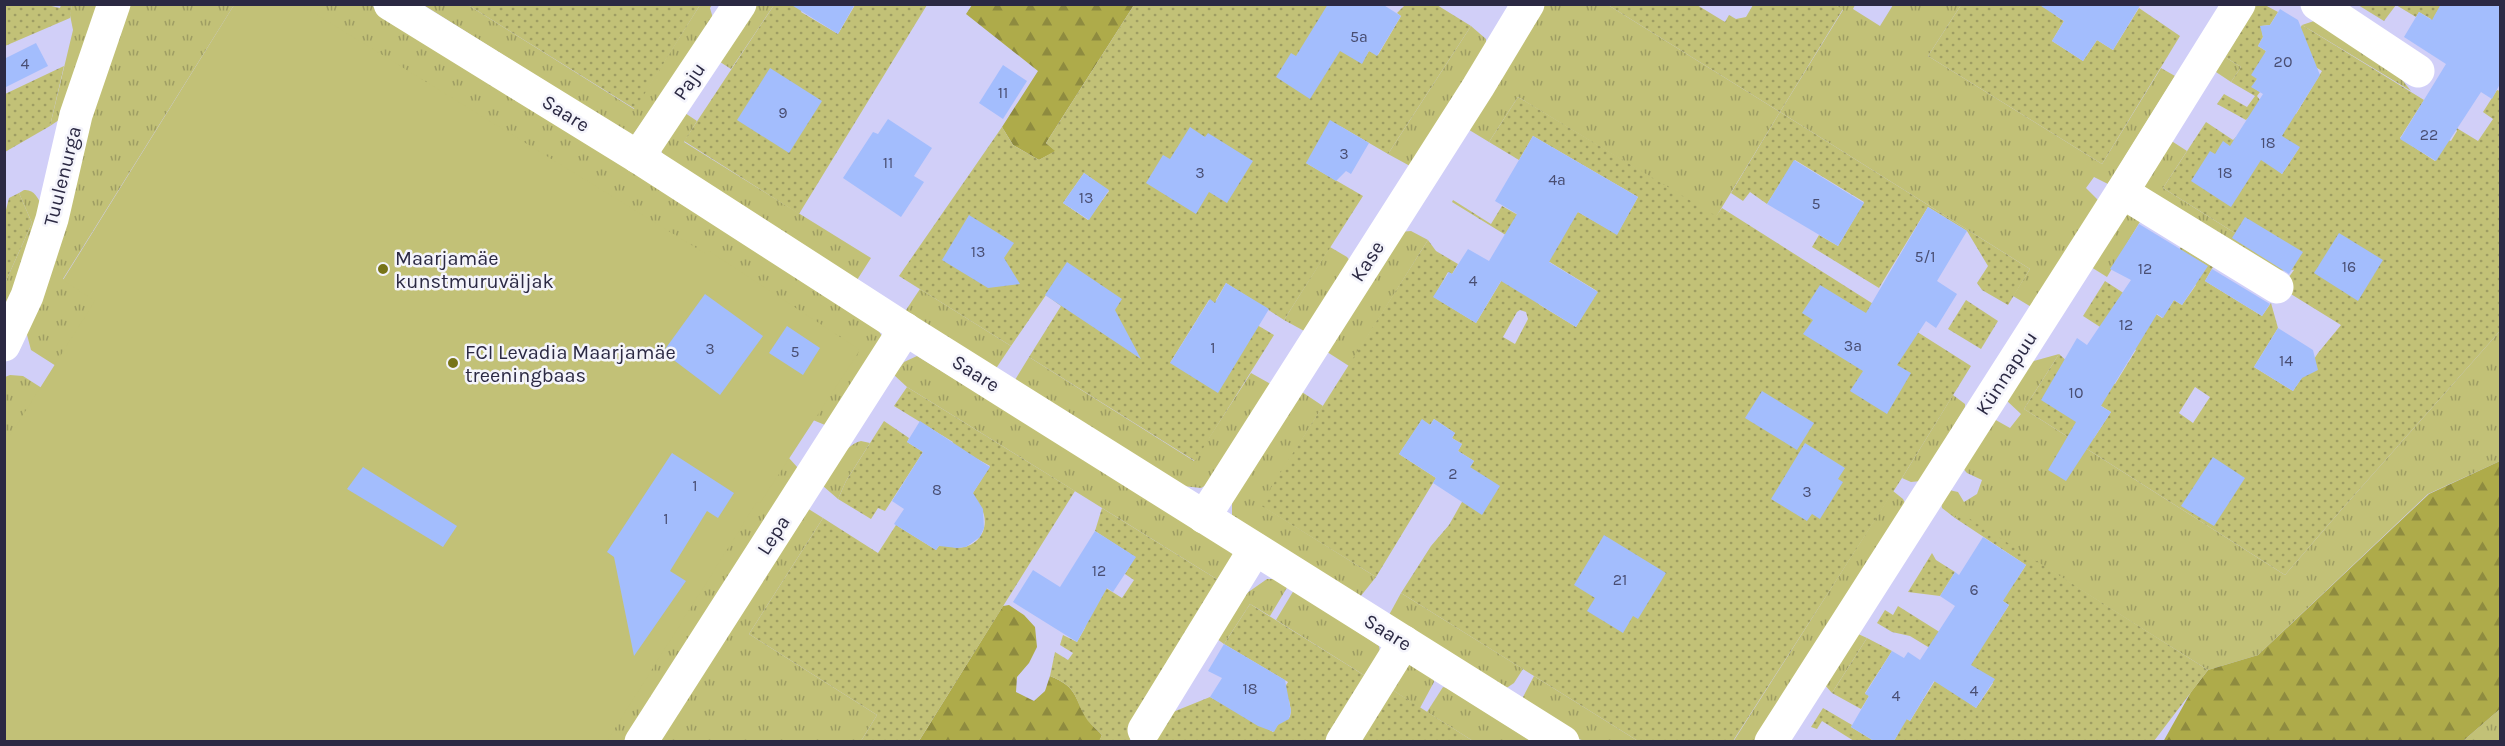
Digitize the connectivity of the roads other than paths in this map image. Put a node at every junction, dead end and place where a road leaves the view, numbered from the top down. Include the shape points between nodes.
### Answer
1 (114, 4) edge
2 (390, 4) edge
3 (740, 4) edge
4 (1528, 4) edge
5 (2239, 4) edge
6 (2317, 4) edge
7 (2418, 71) dead end
8 (638, 157) junction
9 (2122, 192) junction
10 (2277, 286) dead end
11 (905, 329) junction
12 (4, 345) edge
13 (1204, 517) junction
14 (1255, 549) junction
15 (1404, 642) junction
16 (1144, 730) dead end
17 (641, 741) edge
18 (1342, 741) edge
19 (1563, 741) edge
20 (1772, 741) edge

1 - 12 street, Tuulenurga via 76,115 52,219 27,296
2 - 8 street, Saare
3 - 8 street, Paju
4 - 13 street, Kase
5 - 9 street, Künnapuu
6 - 7 street
8 - 11 street, Saare
9 - 10 street
9 - 20 street, Künnapuu
11 - 13 street, Saare
11 - 17 street, Lepa
13 - 14 street, Saare
14 - 15 street, Saare
14 - 16 street
15 - 18 street
15 - 19 street, Saare

